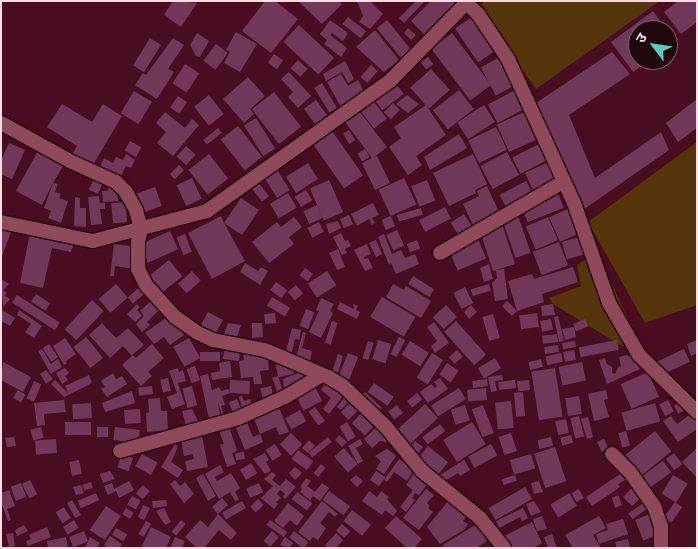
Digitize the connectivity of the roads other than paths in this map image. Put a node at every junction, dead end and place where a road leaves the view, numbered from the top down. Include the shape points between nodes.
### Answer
1 (466, 2) edge
2 (1, 123) edge
3 (563, 182) junction
4 (1, 222) edge
5 (141, 229) junction
6 (440, 253) dead end
7 (322, 375) junction
8 (697, 412) edge
9 (120, 452) dead end
10 (612, 454) dead end
11 (504, 548) edge
12 (661, 548) edge

1 - 3 street via 478,14 508,59
1 - 5 street via 390,80 207,211
2 - 5 street via 116,182 131,201
3 - 6 street
3 - 8 street via 574,203 609,303 639,356
4 - 5 street via 93,241
5 - 7 street via 138,269 146,285 175,317 198,334 213,340 265,350
7 - 9 street via 286,397 238,418
7 - 11 street via 354,396 386,427 411,460 480,518
10 - 12 street via 630,472 654,506 661,526

